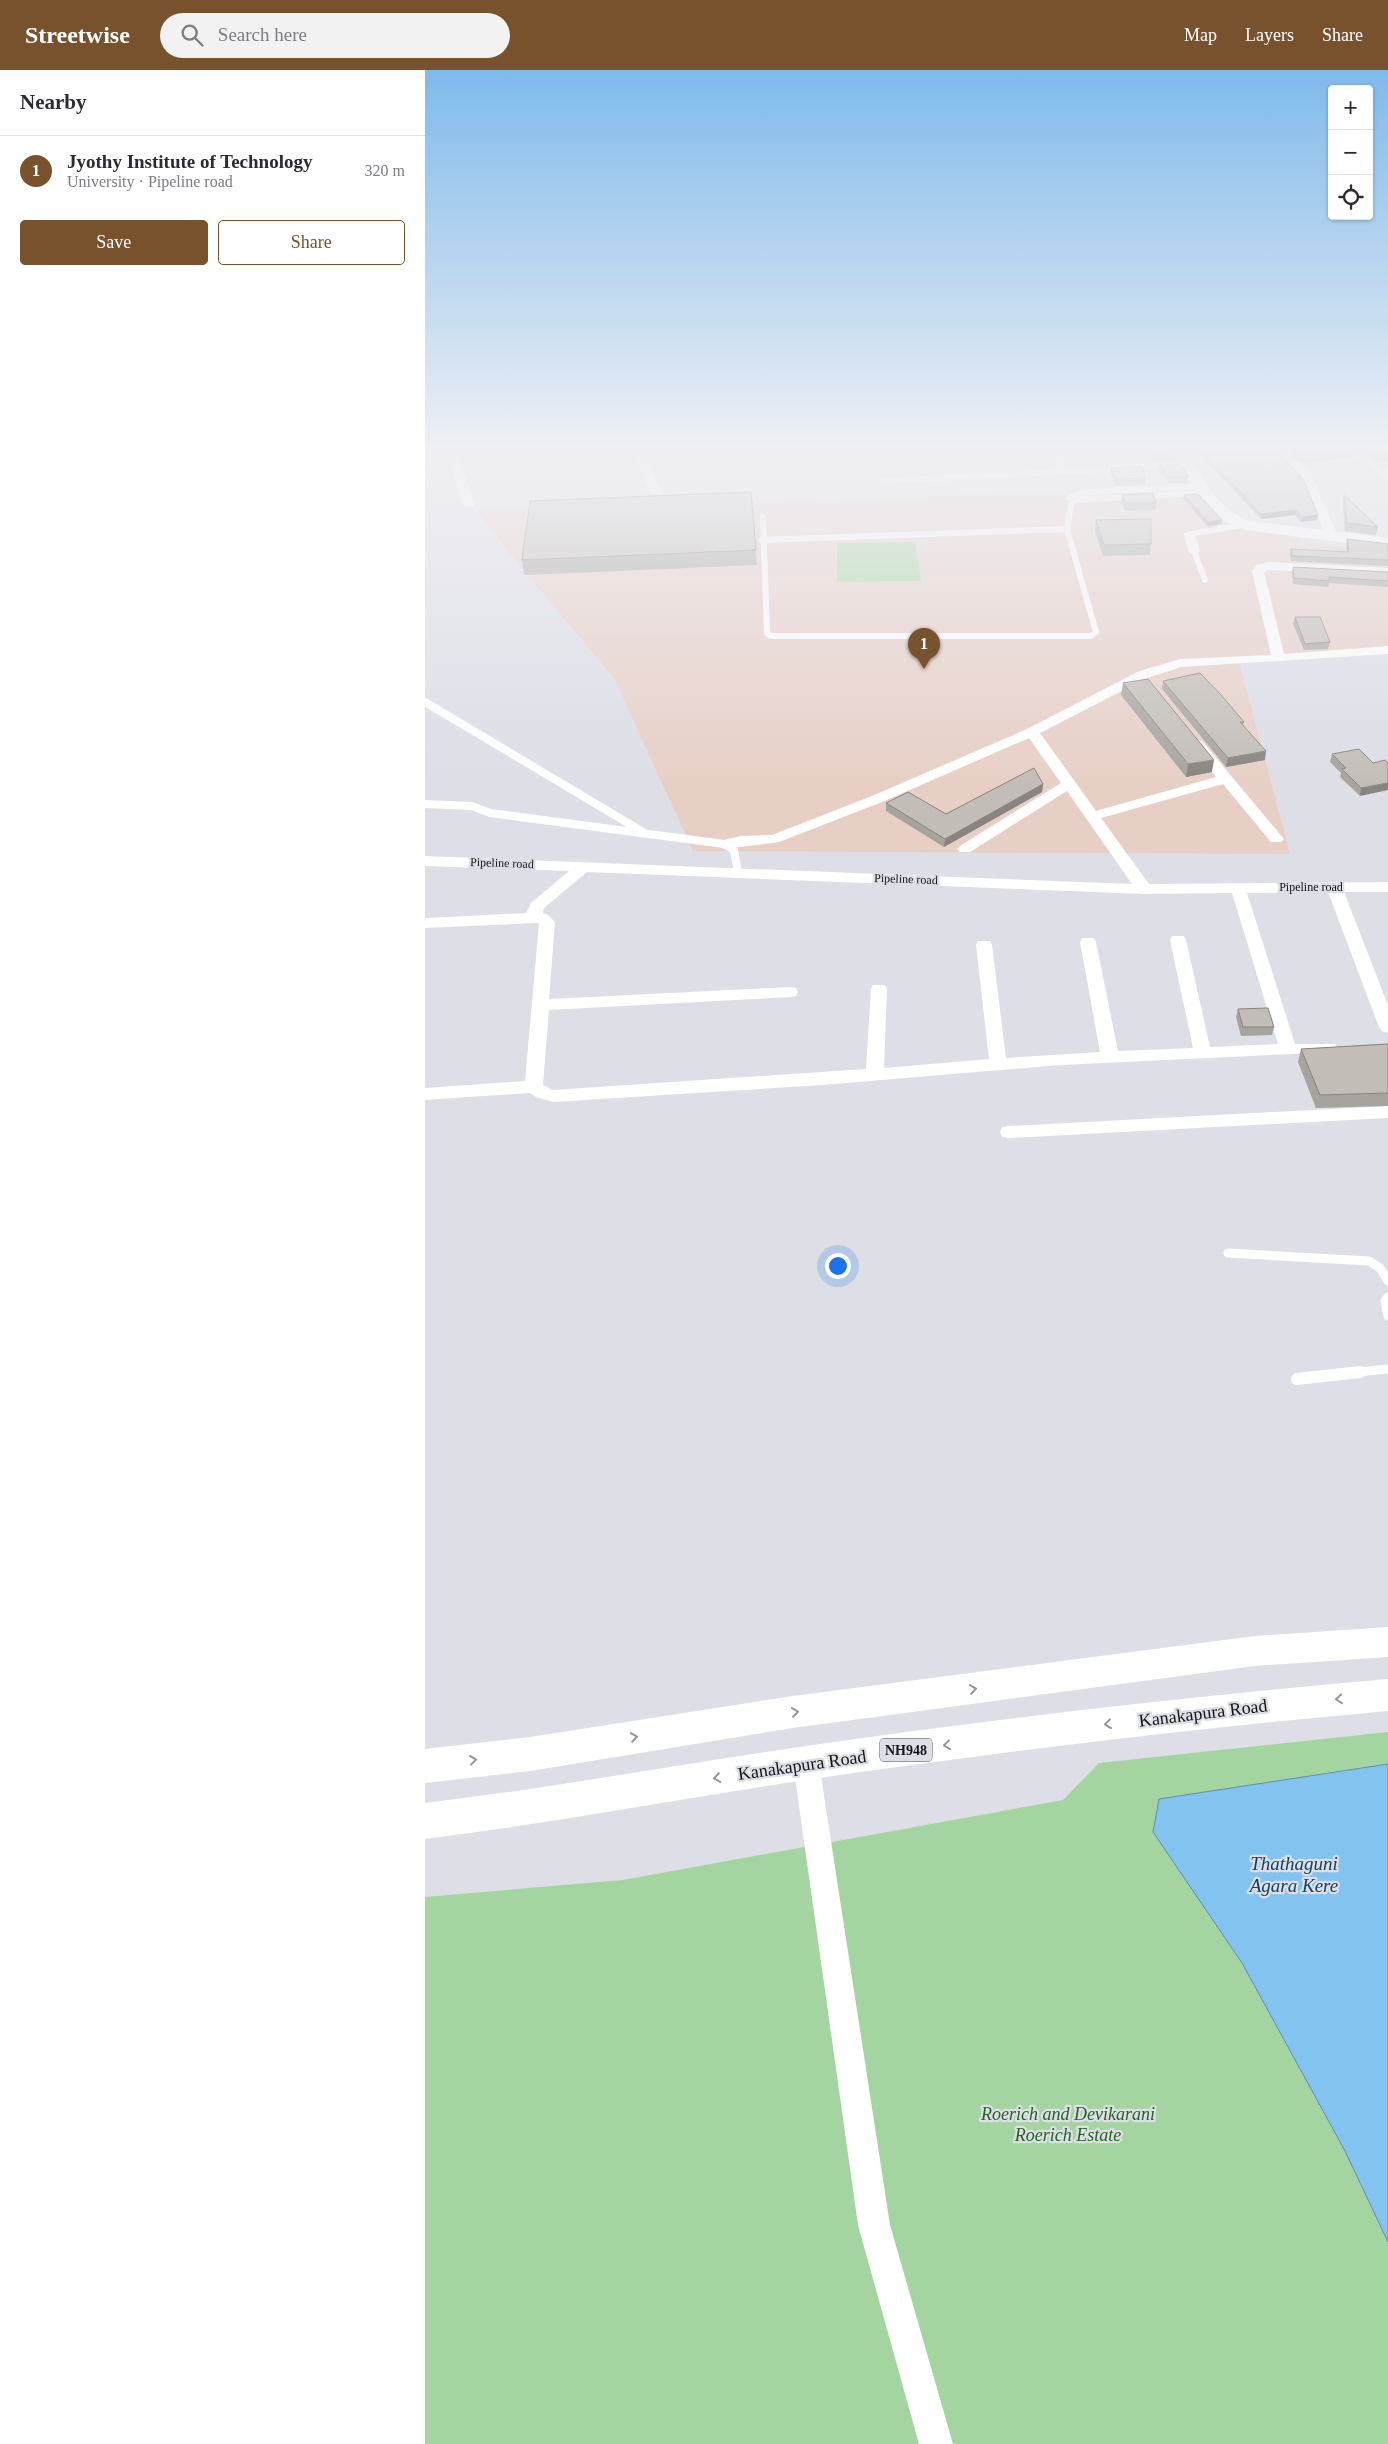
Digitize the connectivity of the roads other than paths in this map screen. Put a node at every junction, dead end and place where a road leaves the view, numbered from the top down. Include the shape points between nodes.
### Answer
1 (764, 563) edge
2 (1077, 563) edge
3 (1198, 563) edge
4 (1388, 572) edge
5 (1205, 580) dead end
6 (1388, 650) edge
7 (1278, 658) junction
8 (1142, 675) junction
9 (1154, 690) edge
10 (425, 702) edge
11 (1032, 732) junction
12 (1189, 734) edge
13 (1224, 779) junction
14 (1070, 783) junction
15 (425, 804) edge
16 (1093, 816) junction
17 (647, 835) junction
18 (1276, 839) dead end
19 (724, 844) junction
20 (965, 849) dead end
21 (425, 860) edge
22 (584, 867) junction
23 (738, 872) junction
24 (1334, 887) junction
25 (1388, 887) edge
26 (1238, 888) junction
27 (1144, 889) junction
28 (533, 918) junction
29 (425, 923) edge
30 (1178, 940) dead end
31 (1088, 942) dead end
32 (984, 945) dead end
33 (879, 989) dead end
34 (790, 992) dead end
35 (541, 1005) junction
36 (1388, 1026) edge
37 (1342, 1047) edge
38 (1287, 1049) junction
39 (1203, 1053) junction
40 (1110, 1057) junction
41 (998, 1064) junction
42 (875, 1075) junction
43 (534, 1087) junction
44 (425, 1094) edge
45 (1388, 1112) edge
46 (1009, 1132) dead end
47 (1228, 1253) dead end
48 (1388, 1282) edge
49 (1388, 1297) edge
50 (1388, 1316) edge
51 (1388, 1369) edge
52 (1297, 1379) dead end
53 (1388, 1642) edge
54 (1388, 1695) edge
55 (805, 1763) junction
56 (425, 1766) edge
57 (425, 1821) edge
58 (936, 2444) edge

1 - 2 lane via 767,634 770,636 1091,636 1096,632
3 - 5 lane
4 - 7 street via 1261,568 1258,571
6 - 7 street
7 - 8 street via 1180,662
8 - 9 street
8 - 11 street
10 - 17 lane
11 - 14 street
11 - 19 street via 877,799 774,839
12 - 13 street
13 - 16 street
13 - 18 street
14 - 16 street
14 - 20 street
15 - 17 lane via 472,806 490,813
16 - 27 street
17 - 19 lane
19 - 23 lane via 734,850
21 - 22 street, Pipeline road
22 - 23 street, Pipeline road
22 - 28 street via 537,906
23 - 27 street, Pipeline road
24 - 25 street, Pipeline road
24 - 26 street, Pipeline road
24 - 36 street
26 - 27 street, Pipeline road
26 - 38 street
28 - 29 street
28 - 35 street via 547,922
30 - 39 street
31 - 40 street
32 - 41 street
33 - 42 street
34 - 35 street
35 - 43 street
37 - 38 street
38 - 39 street
39 - 40 street
40 - 41 street
41 - 42 street
42 - 43 street via 553,1096
43 - 44 street
45 - 46 street
47 - 48 lane via 1369,1261 1380,1268
49 - 50 lane via 1385,1301
51 - 52 lane
56 -> 53 main road via 530,1754 793,1712 1255,1651
54 -> 55 main road, Kanakapura Road / NH948 via 1230,1708
55 -> 57 main road, Kanakapura Road / NH948 via 525,1809
55 - 58 street via 874,2225

